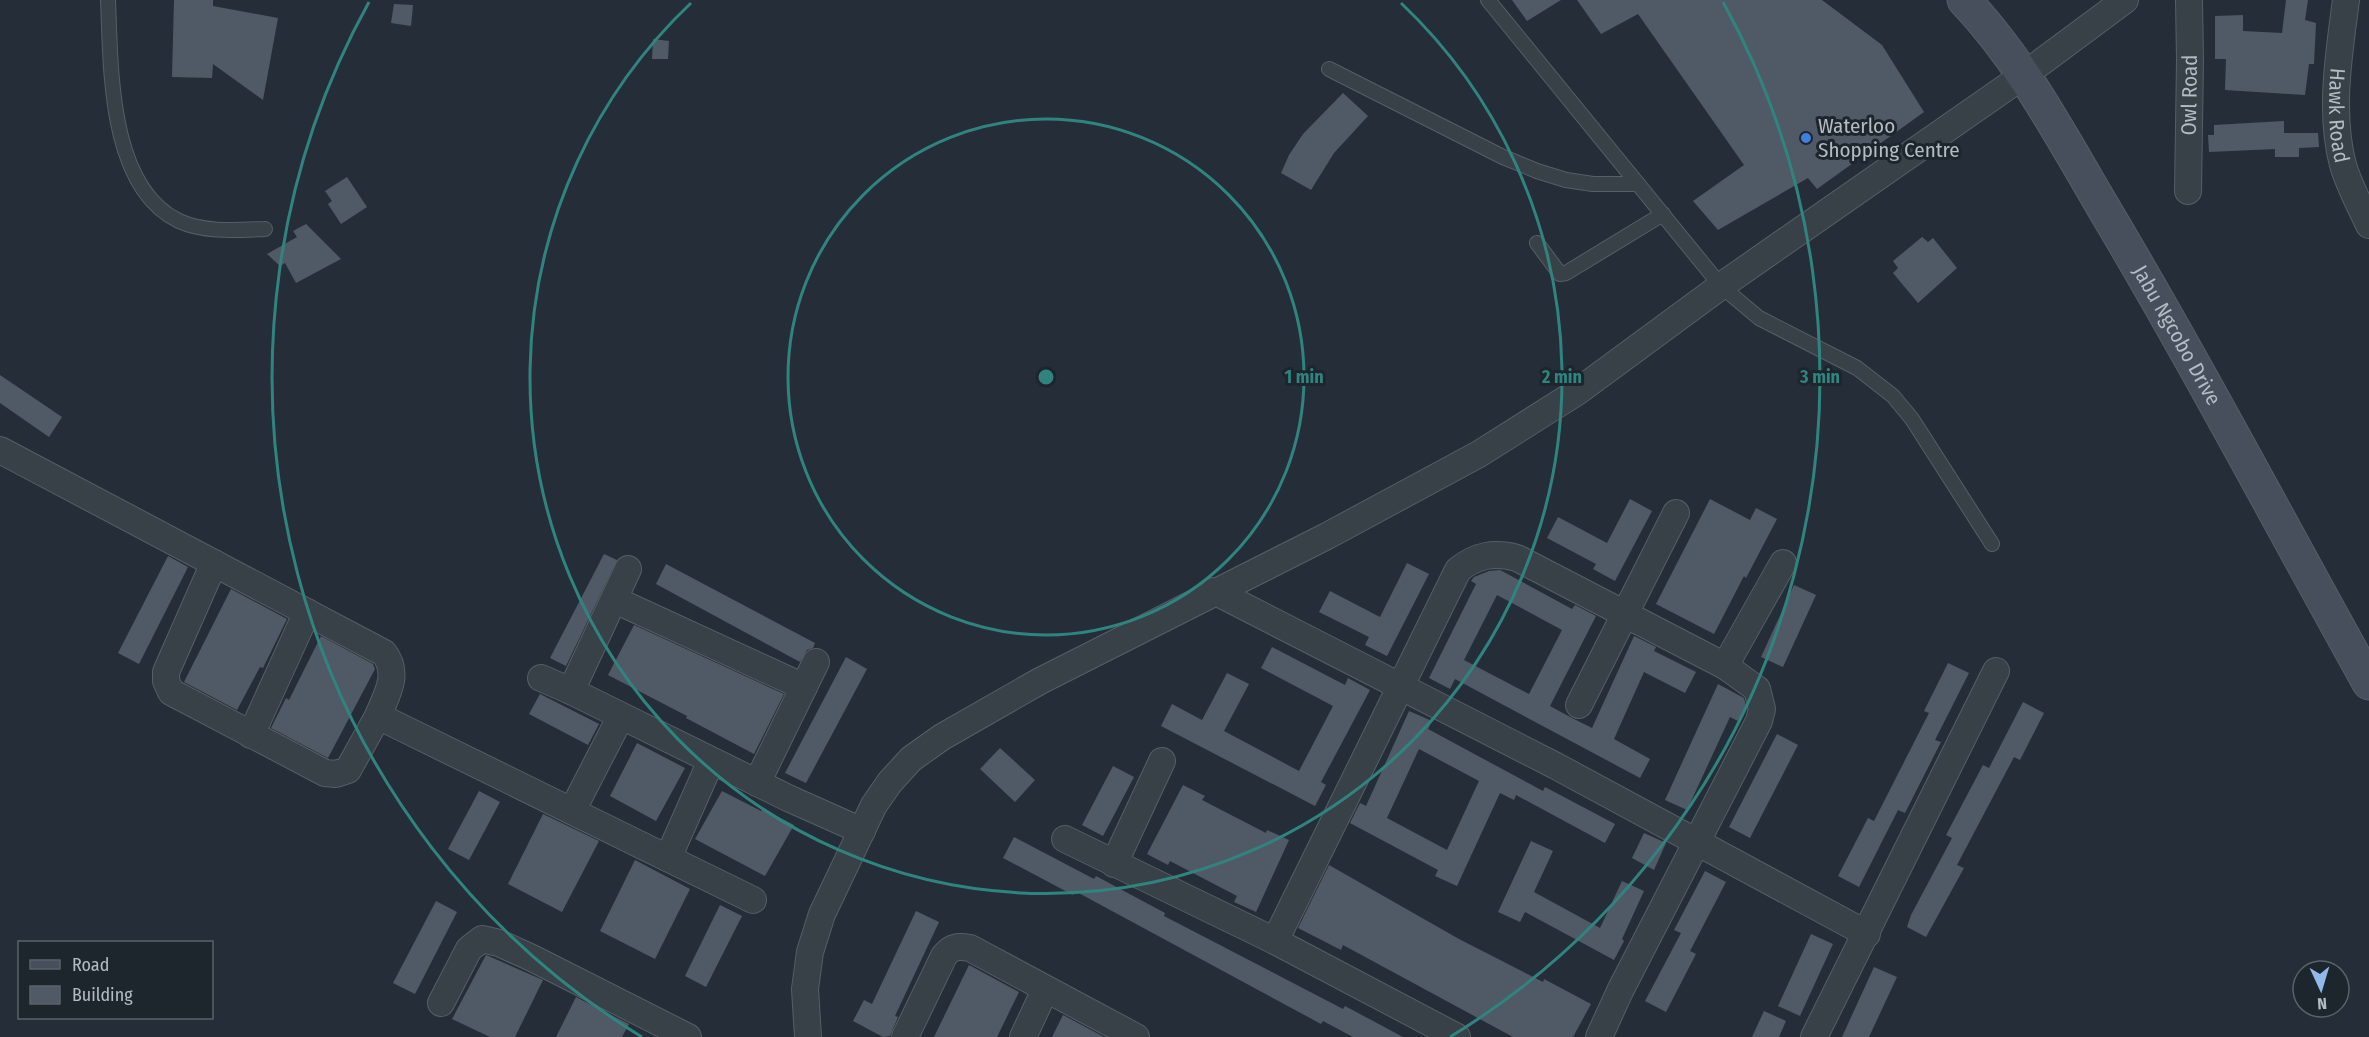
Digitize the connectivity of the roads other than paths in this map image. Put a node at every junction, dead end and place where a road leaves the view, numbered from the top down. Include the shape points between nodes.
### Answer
1 (108, 0) edge
2 (1488, 0) edge
3 (1964, 0) edge
4 (2125, 0) edge
5 (2189, 0) edge
6 (2346, 0) edge
7 (1329, 69) dead end
8 (2024, 75) junction
9 (1638, 184) junction
10 (2188, 191) dead end
11 (1663, 214) junction
12 (2369, 225) edge
13 (265, 229) dead end
14 (1537, 243) dead end
15 (1721, 286) junction
16 (0, 450) edge
17 (1676, 513) dead end
18 (1992, 544) dead end
19 (214, 563) junction
20 (1783, 563) dead end
21 (628, 569) dead end
22 (1214, 591) junction
23 (615, 600) junction
24 (307, 612) junction
25 (1626, 615) junction
26 (816, 662) dead end
27 (1725, 666) junction
28 (1996, 671) dead end
29 (541, 678) dead end
30 (2369, 683) edge
31 (1399, 685) junction
32 (804, 687) junction
33 (571, 691) junction
34 (1579, 705) dead end
35 (378, 716) junction
36 (621, 716) junction
37 (251, 735) junction
38 (711, 761) junction
39 (1162, 761) dead end
40 (757, 783) junction
41 (572, 811) junction
42 (862, 831) junction
43 (1065, 839) dead end
44 (1696, 842) junction
45 (668, 858) junction
46 (1114, 864) junction
47 (753, 900) dead end
48 (1867, 934) junction
49 (1275, 941) junction
50 (1045, 990) junction
51 (441, 1003) dead end
52 (688, 1037) edge
53 (808, 1037) edge
54 (905, 1037) edge
55 (1023, 1037) edge
56 (1136, 1037) edge
57 (1457, 1037) edge
58 (1599, 1037) edge
59 (1815, 1037) edge

1 - 13 lane via 116,113 133,169 147,194 180,221 227,230
2 - 9 lane
3 - 8 main road, Jabu Ngcobo Drive via 1990,27
4 - 8 street
5 - 10 street, Owl Road
6 - 12 street, Hawk Road via 2337,123 2344,167
7 - 9 lane via 1537,171 1593,184
8 - 15 street
8 - 30 main road, Jabu Ngcobo Drive via 2139,268
9 - 11 lane
11 - 14 lane via 1566,273 1560,274
11 - 15 lane
15 - 18 lane via 1759,318 1857,368 1893,396 1912,419
15 - 22 street via 1577,392 1479,454 1327,536
16 - 19 street
17 - 25 street
19 - 24 street
19 - 37 street via 166,672 166,681 175,696
20 - 27 street
21 - 23 street
22 - 31 street
22 - 42 street via 942,737 910,759 890,782
23 - 32 street
23 - 33 street
24 - 35 street via 384,653 391,662 392,681
24 - 37 street
25 - 27 street
25 - 31 street via 1516,558 1484,556 1458,570
25 - 34 street
26 - 32 street
27 - 44 street via 1757,689 1762,709
28 - 48 street
29 - 33 street
31 - 44 street
31 - 49 street
32 - 40 street
33 - 36 street
35 - 37 street via 348,770 336,774 325,773
35 - 41 street
36 - 38 street
36 - 41 street
38 - 40 street
38 - 45 street
39 - 46 street
40 - 42 street
41 - 45 street
42 - 53 street via 822,914 810,952 806,988
43 - 46 street
44 - 48 street
44 - 58 street
45 - 47 street
46 - 49 street
48 - 59 street
49 - 57 street
50 - 54 street via 970,948 955,946 944,956
50 - 55 street
50 - 56 street
51 - 52 street via 469,949 482,939 490,940

